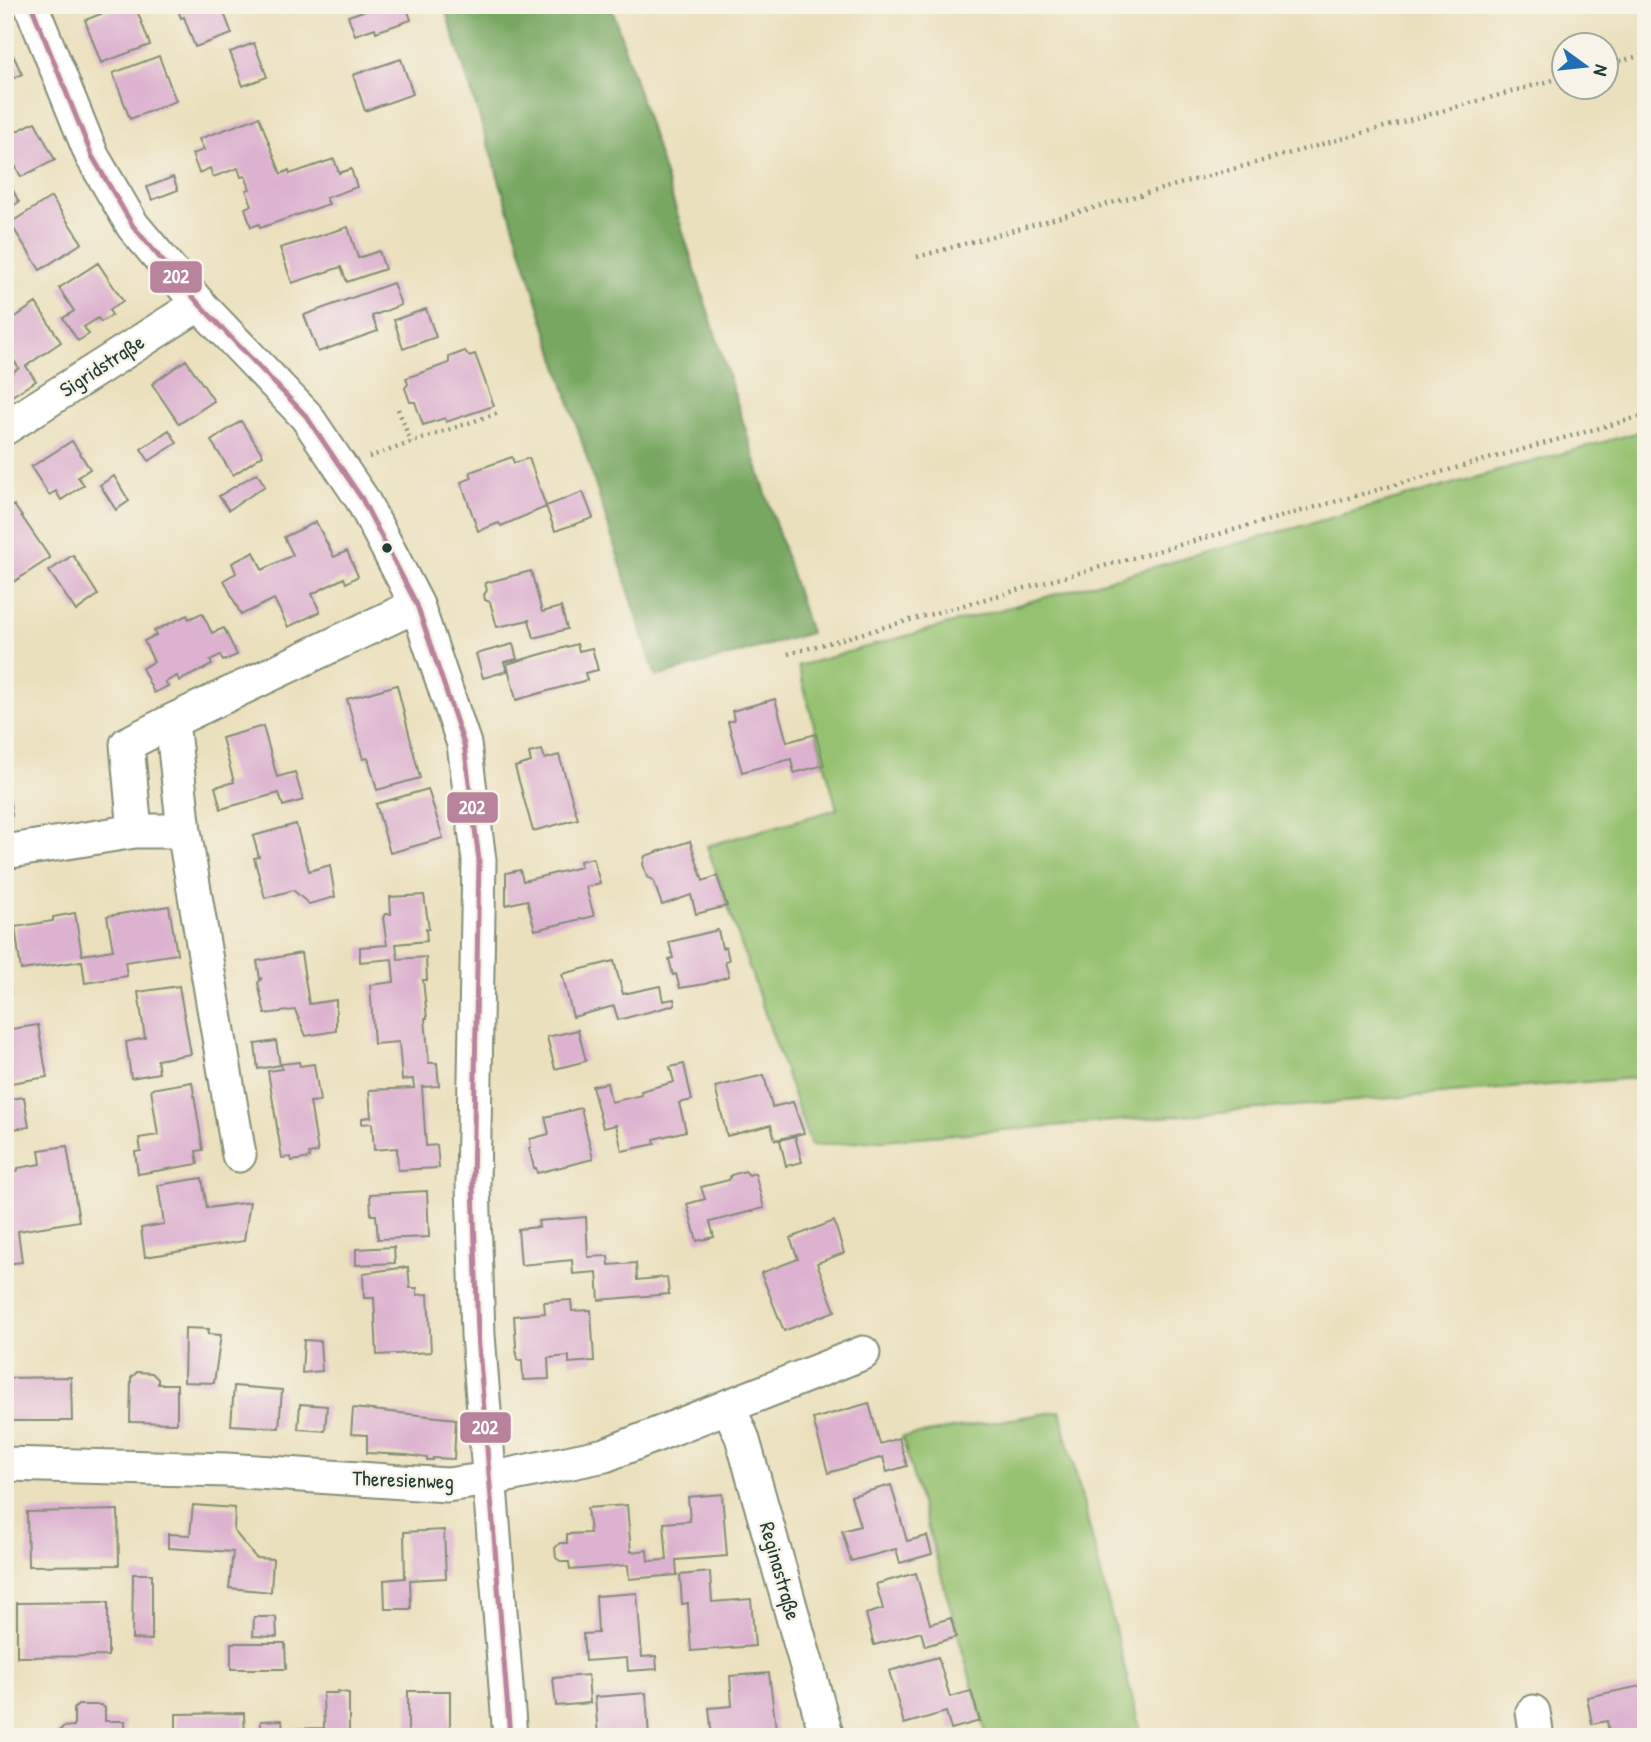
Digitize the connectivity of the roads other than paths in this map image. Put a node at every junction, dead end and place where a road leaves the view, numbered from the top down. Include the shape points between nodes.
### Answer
1 (30, 5) edge
2 (199, 304) junction
3 (5, 428) edge
4 (417, 605) junction
5 (172, 720) junction
6 (135, 831) junction
7 (184, 831) junction
8 (5, 852) edge
9 (239, 1155) dead end
10 (863, 1353) dead end
11 (728, 1406) junction
12 (5, 1464) edge
13 (490, 1479) junction
14 (510, 1737) edge
15 (827, 1737) edge

1 - 2 street via 92,156 133,226
2 - 3 street, Sigridstraße
2 - 4 street via 306,416 362,499
4 - 5 street
4 - 13 street via 464,744 479,860 473,1185 478,1335
5 - 6 street via 127,744
5 - 7 street
6 - 7 street
6 - 8 street
7 - 9 street
10 - 11 street, Theresienweg
11 - 13 street, Theresienweg via 605,1455
11 - 15 street, Reginastraße via 742,1437
12 - 13 street, Theresienweg via 227,1470 447,1485
13 - 14 street

